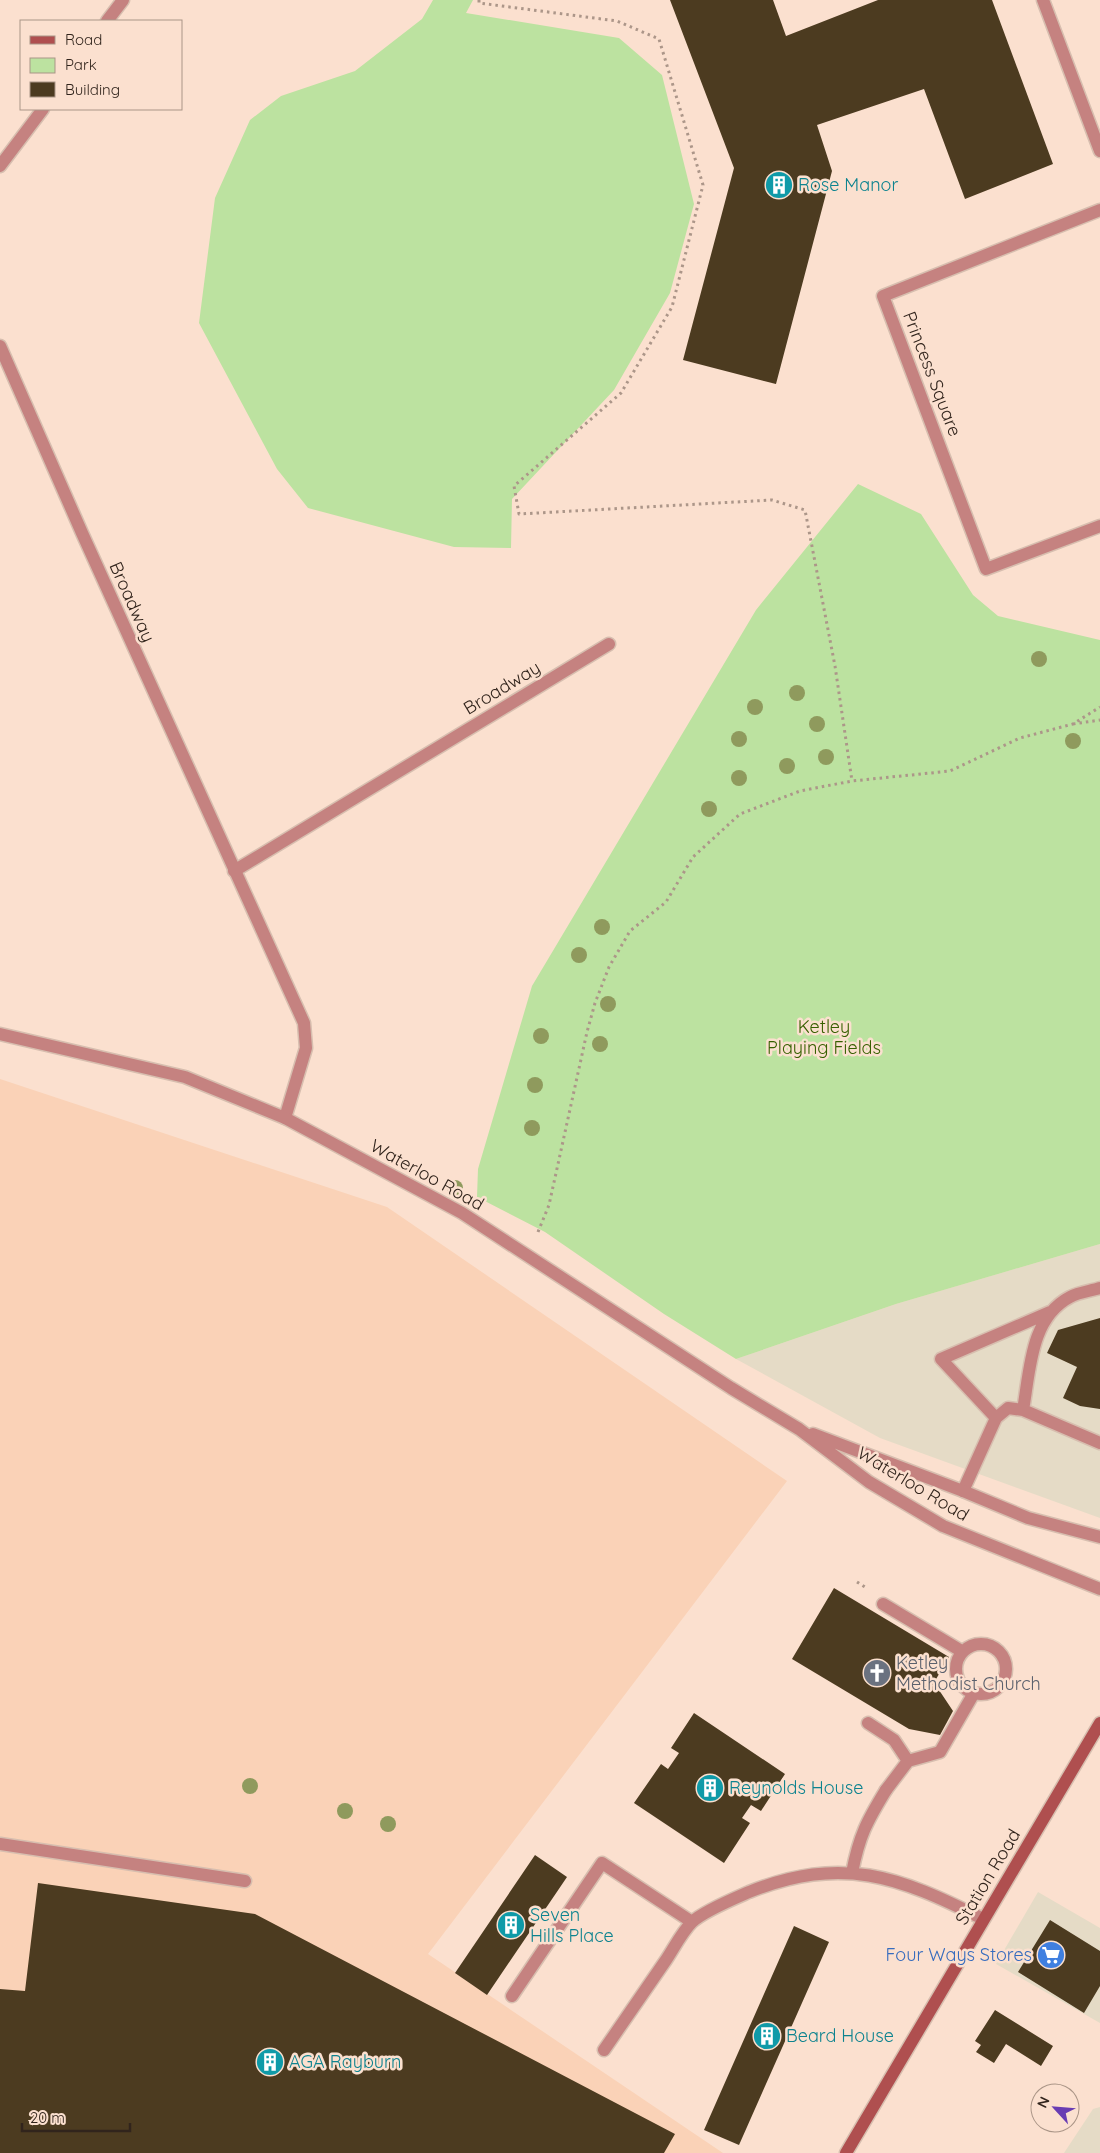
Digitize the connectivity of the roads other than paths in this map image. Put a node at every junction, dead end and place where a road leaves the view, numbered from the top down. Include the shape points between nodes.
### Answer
1 (123, 0) edge
2 (1043, 0) edge
3 (108, 20) edge
4 (41, 110) edge
5 (1100, 150) edge
6 (0, 166) edge
7 (1100, 210) edge
8 (0, 346) edge
9 (1100, 526) edge
10 (609, 644) dead end
11 (234, 871) junction
12 (0, 1034) edge
13 (285, 1118) junction
14 (1100, 1288) edge
15 (1050, 1312) junction
16 (1023, 1410) junction
17 (996, 1418) junction
18 (799, 1429) junction
19 (1100, 1444) edge
20 (963, 1491) junction
21 (1100, 1537) edge
22 (1100, 1589) edge
23 (883, 1604) dead end
24 (963, 1652) junction
25 (974, 1693) junction
26 (868, 1723) dead end
27 (1100, 1723) edge
28 (908, 1761) junction
29 (0, 1844) edge
30 (852, 1873) junction
31 (245, 1881) dead end
32 (983, 1919) junction
33 (692, 1922) junction
34 (512, 1996) dead end
35 (604, 2050) dead end
36 (846, 2153) edge

1 - 3 street
2 - 5 street
4 - 6 street
7 - 9 street, Princess Square via 884,296 986,569
8 - 11 street, Broadway
10 - 11 street, Broadway
11 - 13 street, Broadway via 304,1023 306,1048
12 - 13 street, Waterloo Road via 185,1077
13 - 18 street, Waterloo Road via 462,1213
14 - 15 street via 1070,1297
15 - 16 street via 1035,1339
15 - 17 street via 941,1359
16 - 17 street via 1008,1408
16 - 19 street
17 - 20 street
18 - 20 street, Waterloo Road
18 - 22 street, Waterloo Road via 869,1482 943,1526
20 - 21 street, Waterloo Road via 1028,1518
23 - 24 street
24 - 25 street via 958,1659 956,1675 966,1689
24 - 25 street via 969,1647 985,1644 992,1646 1003,1658 1005,1674 997,1688 982,1694
25 - 28 street via 940,1752
26 - 28 street via 894,1740
27 - 32 main road, Station Road
28 - 30 street via 886,1790 864,1829 857,1845
29 - 31 street
30 - 32 street via 888,1878 932,1893
30 - 33 street via 805,1875 767,1885 730,1900
32 - 36 main road, Station Road
33 - 34 street via 602,1863
33 - 35 street

